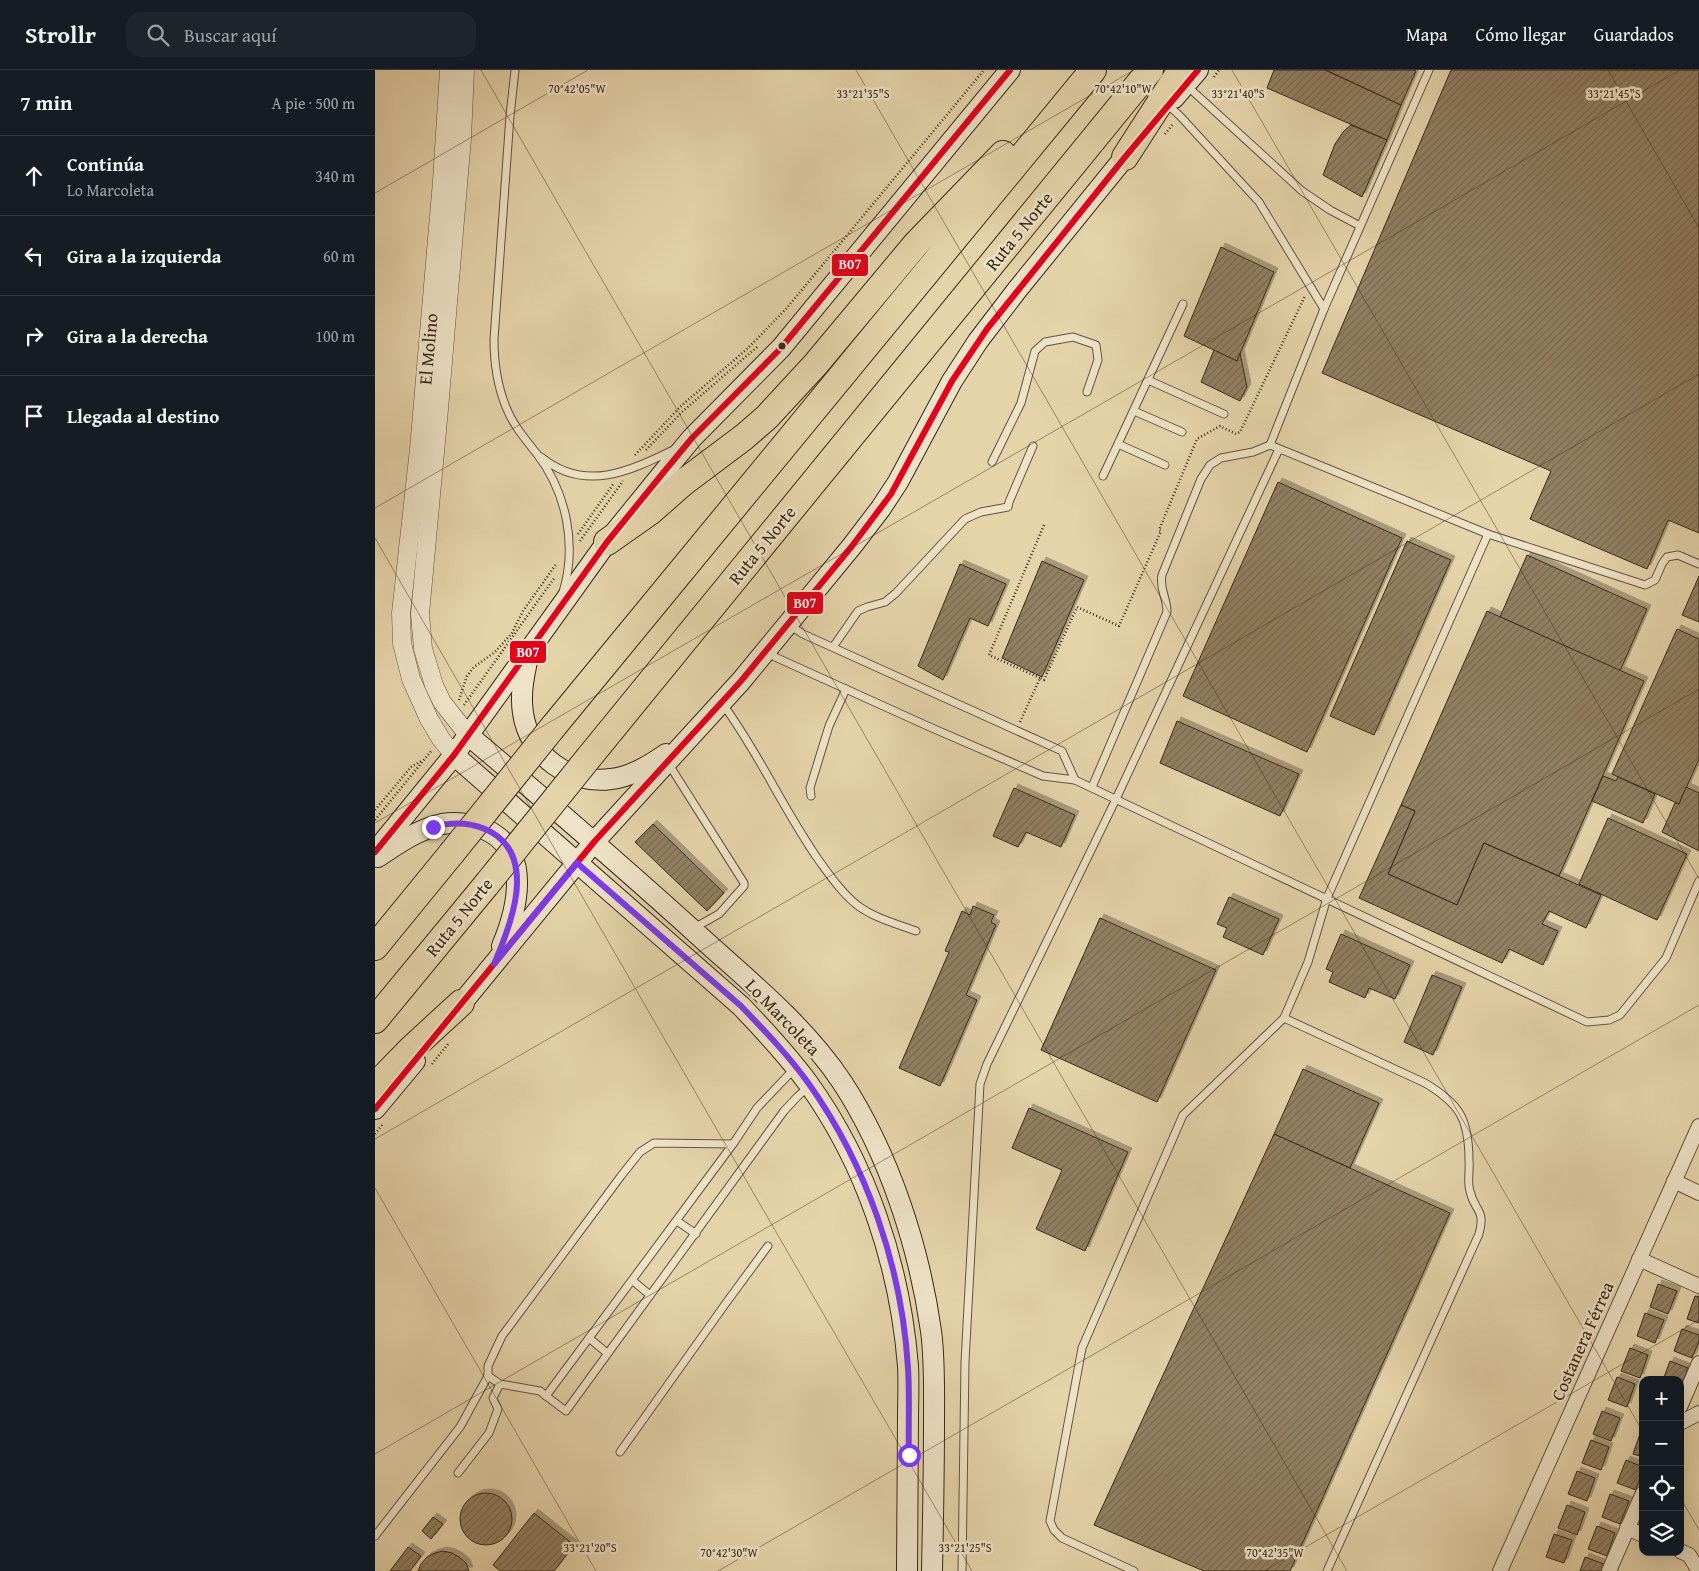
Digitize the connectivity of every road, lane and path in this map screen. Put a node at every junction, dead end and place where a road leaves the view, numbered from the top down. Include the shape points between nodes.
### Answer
1 (449, 70) edge
2 (465, 70) edge
3 (515, 70) edge
4 (983, 70) edge
5 (1010, 70) edge
6 (1088, 70) edge
7 (1093, 70) edge
8 (1150, 70) edge
9 (1429, 70) edge
10 (1188, 75) edge
11 (1168, 105) junction
12 (1125, 157) junction
13 (1360, 226) junction
14 (1310, 286) junction
15 (1183, 304) dead end
16 (1324, 309) junction
17 (1148, 380) junction
18 (1087, 392) dead end
19 (1134, 411) junction
20 (1224, 414) dead end
21 (1182, 432) dead end
22 (687, 443) junction
23 (1119, 444) junction
24 (1270, 445) junction
25 (1033, 446) dead end
26 (1279, 449) junction
27 (537, 454) junction
28 (992, 462) dead end
29 (1165, 465) dead end
30 (621, 473) junction
31 (1103, 476) dead end
32 (1044, 525) dead end
33 (1488, 534) junction
34 (607, 542) junction
35 (569, 546) junction
36 (1699, 564) edge
37 (424, 577) joint
38 (554, 616) junction
39 (788, 624) junction
40 (401, 628) joint
41 (833, 647) junction
42 (768, 648) junction
43 (530, 650) junction
44 (1040, 678) junction
45 (846, 689) junction
46 (722, 703) junction
47 (455, 719) junction
48 (1017, 730) junction
49 (468, 735) junction
50 (687, 740) junction
51 (454, 755) junction
52 (668, 762) junction
53 (1075, 780) junction
54 (1092, 787) junction
55 (811, 796) dead end
56 (1116, 799) junction
57 (375, 810) edge
58 (375, 820) edge
59 (594, 842) junction
60 (375, 852) edge
61 (375, 859) edge
62 (577, 863) junction
63 (1699, 881) edge
64 (1327, 898) junction
65 (691, 929) junction
66 (916, 931) dead end
67 (375, 947) edge
68 (494, 964) junction
69 (461, 1004) junction
70 (1284, 1018) junction
71 (375, 1020) edge
72 (796, 1066) junction
73 (810, 1085) junction
74 (375, 1086) edge
75 (375, 1109) edge
76 (1699, 1126) edge
77 (733, 1144) junction
78 (1674, 1181) junction
79 (1699, 1194) edge
80 (677, 1221) junction
81 (695, 1234) junction
82 (768, 1246) dead end
83 (1639, 1259) junction
84 (633, 1281) junction
85 (1699, 1286) edge
86 (651, 1295) junction
87 (589, 1338) junction
88 (607, 1353) junction
89 (1699, 1363) edge
90 (488, 1376) junction
91 (500, 1384) junction
92 (546, 1396) junction
93 (1684, 1398) edge
94 (1699, 1413) edge
95 (908, 1418) junction
96 (1684, 1421) edge
97 (934, 1424) junction
98 (620, 1452) dead end
99 (909, 1455) junction
100 (934, 1462) junction
101 (458, 1472) dead end
102 (1639, 1502) edge
103 (1627, 1528) junction
104 (1639, 1533) edge
105 (375, 1536) edge
106 (1684, 1553) edge
107 (907, 1571) edge
108 (932, 1571) edge
109 (962, 1571) edge
110 (1134, 1571) edge
111 (1327, 1571) edge
112 (1500, 1571) edge
113 (1609, 1571) edge
114 (1699, 1571) edge

1 - 40 street, El Molino via 443,181
2 - 37 street, El Molino
3 - 27 lane via 494,357 506,407 519,432
4 - 30 path via 786,309 747,349 680,407
5 - 22 main road via 781,348
6 - 34 highway via 1023,130 917,244 767,417 651,511
7 - 67 highway, bridge
8 - 71 highway, Ruta 5 Norte, bridge
9 - 13 lane
10 - 11 main road
10 - 12 highway
10 - 13 lane via 1302,191
11 - 12 main road
11 - 14 lane via 1259,202
12 - 39 main road via 987,328 952,381 891,494
13 - 16 lane
14 - 16 lane
14 - 44 path via 1240,432 1236,434 1220,426 1197,439 1119,626 1077,607 1044,680
15 - 17 lane
16 - 24 lane
17 - 19 lane
17 - 20 lane
18 - 28 lane via 1098,360 1096,345 1073,337 1045,342 1035,351 1021,403
19 - 21 lane
19 - 23 lane
22 - 30 lane
22 - 34 main road
23 - 29 lane
23 - 31 lane
24 - 26 lane
24 - 54 lane via 1221,458 1210,464 1201,480 1162,575 1160,584 1167,612
25 - 41 lane via 1009,507 965,519 896,593 885,602 858,612
26 - 33 lane
26 - 56 lane
27 - 30 lane via 555,467 576,474 599,476
27 - 35 lane via 560,495 568,525
30 - 35 path
32 - 44 path via 989,656
33 - 36 lane via 1645,585 1655,580 1667,557 1678,555
33 - 64 lane
34 - 38 main road
35 - 38 lane via 565,587
35 - 47 path via 523,611 512,633 467,676
37 - 47 street, Lo Marcoleta via 420,614 423,649 433,685
38 - 43 main road
39 - 41 lane
39 - 42 main road
40 - 51 street, Lo Marcoleta via 407,668 419,698 441,739
41 - 48 lane
42 - 45 lane via 775,657
42 - 46 main road
43 - 49 main road
43 - 50 main road via 521,701 525,725 543,756 563,771 593,780 612,780 654,762
44 - 48 path
45 - 53 lane via 1043,776
45 - 55 lane via 829,726 809,788
46 - 50 main road
46 - 66 lane via 836,885 857,905
47 - 49 street, Lo Marcoleta
48 - 53 lane via 1061,751
49 - 51 main road
49 - 59 main road, Lo Marcoleta
50 - 52 main road
51 - 60 main road
51 - 62 main road, Lo Marcoleta
52 - 59 main road
52 - 65 lane via 745,883 719,914
53 - 54 lane
54 - 56 lane
56 - 64 lane
56 - 109 lane via 980,1084 965,1362
57 - 58 path via 411,767 424,759
59 - 62 main road
59 - 65 main road, Lo Marcoleta
61 - 68 main road via 412,836 440,825 474,825 504,842 512,857 518,884 512,918
62 - 68 main road
62 - 72 main road, Lo Marcoleta via 741,1006
63 - 64 lane via 1666,958 1620,1015 1609,1020 1587,1022
64 - 70 lane via 1308,962
65 - 97 main road, Lo Marcoleta via 783,1012 815,1047 841,1082 875,1144 902,1209 923,1287 934,1363
68 - 69 main road
69 - 74 highway
69 - 75 main road
70 - 110 lane via 1183,1115 1081,1348 1050,1521 1062,1538
70 - 111 lane via 1425,1083 1444,1095 1466,1125 1469,1191 1481,1213 1482,1223
72 - 73 main road, Lo Marcoleta
72 - 77 lane via 757,1108
73 - 81 lane via 784,1111
73 - 95 main road, Lo Marcoleta via 868,1191 888,1251 905,1339
76 - 78 street, Costanera Férrea
77 - 80 lane
77 - 90 lane via 654,1143 640,1152 502,1336 487,1366
78 - 79 street
78 - 83 street, Costanera Férrea
80 - 81 lane
80 - 84 lane
81 - 86 lane
82 - 98 lane
83 - 85 street
83 - 112 street, Costanera Férrea
84 - 86 lane
84 - 87 lane
86 - 88 lane
87 - 88 lane
87 - 92 lane
88 - 92 lane via 565,1411
89 - 93 street
90 - 91 lane
90 - 105 lane via 460,1427
91 - 92 lane via 540,1391
91 - 101 lane via 493,1398 498,1409 489,1433
94 - 96 street
95 - 97 main road via 923,1425
95 - 99 main road, Lo Marcoleta
97 - 100 main road, Lo Marcoleta
99 - 100 main road via 923,1455
99 - 107 main road, Lo Marcoleta
100 - 108 main road, Lo Marcoleta
102 - 103 street
103 - 104 street
103 - 113 street
106 - 114 street

